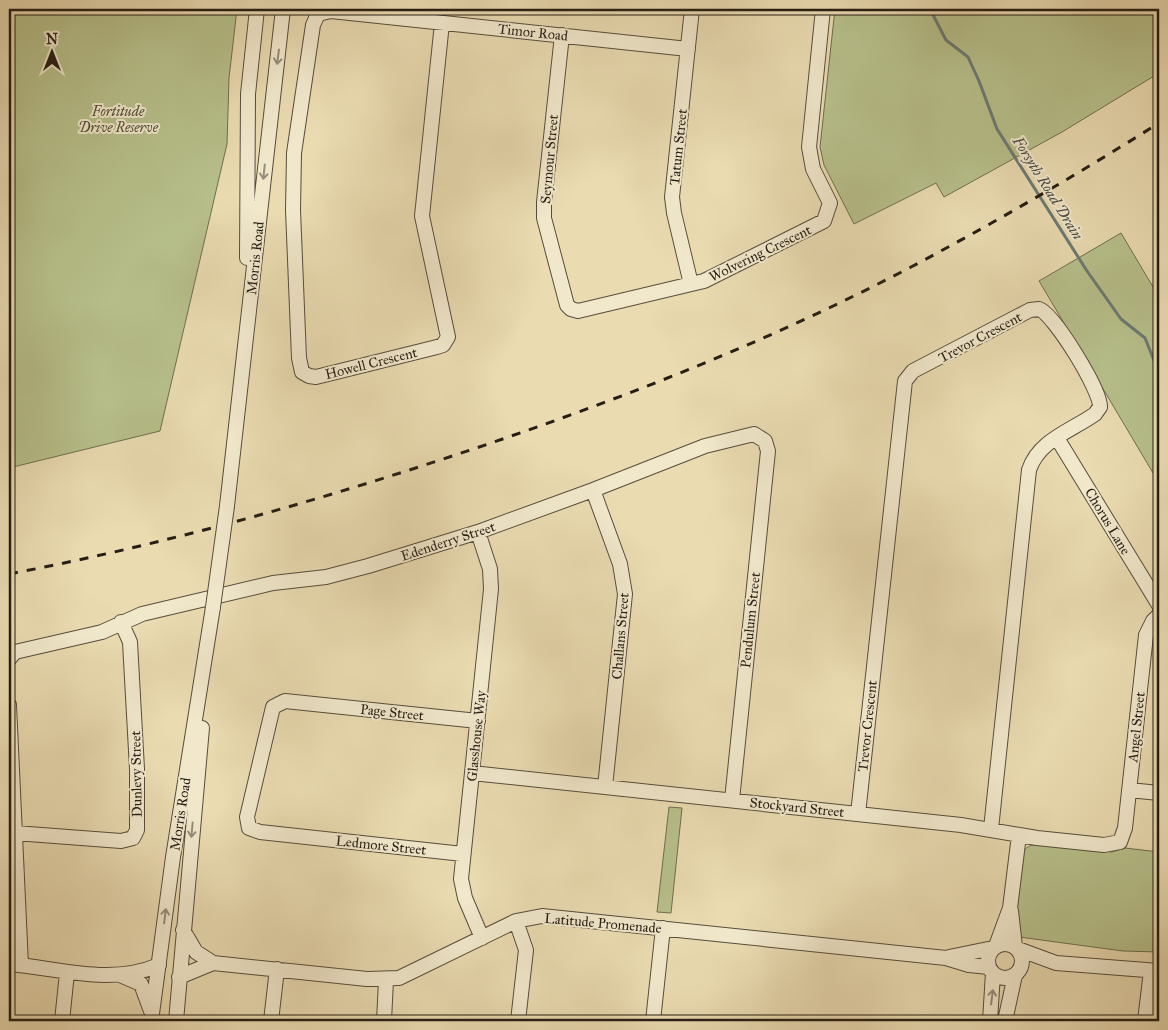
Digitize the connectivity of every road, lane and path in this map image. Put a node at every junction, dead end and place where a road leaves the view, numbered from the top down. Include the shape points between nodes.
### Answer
1 (257, 9) edge
2 (284, 9) edge
3 (692, 9) edge
4 (824, 9) edge
5 (318, 14) joint
6 (442, 23) junction
7 (562, 36) junction
8 (688, 49) junction
9 (247, 123) junction
10 (270, 123) junction
11 (691, 284) junction
12 (571, 309) joint
13 (1057, 438) junction
14 (765, 440) joint
15 (593, 490) junction
16 (227, 506) junction
17 (478, 532) junction
18 (1159, 605) edge
19 (213, 607) junction
20 (1159, 614) edge
21 (121, 622) junction
22 (9, 659) edge
23 (9, 705) edge
24 (478, 721) junction
25 (472, 773) junction
26 (605, 787) junction
27 (1129, 790) junction
28 (1159, 793) edge
29 (732, 800) junction
30 (858, 814) junction
31 (991, 829) junction
32 (15, 833) junction
33 (1018, 835) junction
34 (298, 837) joint
35 (1120, 842) joint
36 (464, 854) junction
37 (1010, 908) junction
38 (516, 922) junction
39 (663, 928) junction
40 (183, 930) junction
41 (482, 938) junction
42 (994, 947) junction
43 (1017, 948) junction
44 (946, 958) junction
45 (213, 963) junction
46 (1056, 963) junction
47 (15, 965) edge
48 (159, 965) junction
49 (277, 969) junction
50 (991, 970) junction
51 (1155, 971) edge
52 (1018, 972) junction
53 (67, 973) junction
54 (120, 975) junction
55 (179, 977) junction
56 (386, 980) junction
57 (152, 1017) edge
58 (62, 1021) edge
59 (176, 1021) edge
60 (271, 1021) edge
61 (384, 1021) edge
62 (518, 1021) edge
63 (653, 1021) edge
64 (990, 1021) edge
65 (1005, 1021) edge
66 (1145, 1021) edge

1 - 9 street, Morris Road
2 -> 10 street, Morris Road
3 - 8 street, Tatum Street
4 - 11 street, Wolvering Crescent via 809,147 813,170 830,203 824,221 713,277
5 - 6 street, Timor Road via 331,11
5 - 6 street, Howell Crescent via 313,25 294,153 293,210 300,366 302,372 316,377 437,347 448,336 422,216
6 - 7 street, Timor Road
7 - 8 street, Timor Road
7 - 12 street, Seymour Street via 544,218 564,296
8 - 11 street, Tatum Street via 672,197
9 - 10 street
9 - 16 street, Morris Road via 247,264
10 -> 16 street, Morris Road
11 - 12 street, Wolvering Crescent via 586,310
13 - 18 street, Chorus Lane
13 - 30 street, Trevor Crescent via 1095,414 1100,407 1100,399 1054,321 1042,309 1024,314 907,377 902,394
13 - 31 street, Trevor Crescent via 1042,447 1029,470
14 - 15 street, Edenderry Street via 750,434 717,442
14 - 29 street, Pendulum Street via 768,451
15 - 17 street, Edenderry Street
15 - 26 street, Challans Street via 620,564 625,594
16 - 19 street, Morris Road, bridge
17 - 21 street, Edenderry Street via 326,577 273,584 142,614
17 - 24 street, Glasshouse Way via 490,569 491,589
19 -> 40 street, Morris Road
48 -> 19 street, Morris Road
20 - 27 street, Angel Street via 1146,635
21 - 22 street, Edenderry Street via 102,632 15,652
21 - 32 street, Dunlevy Street via 130,642 136,749 137,830 133,838 121,841
23 - 32 street
24 - 25 street, Glasshouse Way
24 - 34 street, Page Street via 285,701 273,707 246,817 249,828
25 - 26 street, Stockyard Street
25 - 36 street, Glasshouse Way
26 - 29 street, Stockyard Street
27 - 28 street
27 - 35 street, Angel Street via 1125,828
29 - 30 street, Stockyard Street
30 - 31 street, Stockyard Street
31 - 33 street, Stockyard Street
32 - 47 street
33 - 35 street, Stockyard Street via 1104,845
33 - 37 street
34 - 36 street, Ledmore Street
36 - 41 street, Glasshouse Way via 463,892
37 - 42 street
37 - 43 street
38 - 39 street, Latitude Promenade via 554,916
38 - 41 street, Latitude Promenade
38 - 62 street via 526,950
39 - 44 street, Latitude Promenade
39 - 63 street
40 - 45 street via 196,952
40 - 55 street, Morris Road
41 - 56 street, Latitude Promenade via 410,974
42 - 43 street via 1006,943
42 - 44 street, Latitude Promenade
42 - 50 street via 988,955
43 - 46 street
43 - 52 street via 1022,961
44 - 50 street, Latitude Promenade
45 - 49 street, Latitude Promenade
45 - 55 street, Latitude Promenade
46 - 51 street
46 - 52 street
47 - 53 street
48 - 54 street via 144,972
48 - 57 street, Morris Road
49 - 56 street, Latitude Promenade
49 - 60 street
50 - 52 street via 1004,978
64 -> 50 street
51 - 66 street
52 - 65 street
53 - 54 street
53 - 58 street
54 - 57 street via 141,984
55 - 59 street, Morris Road
56 - 61 street

